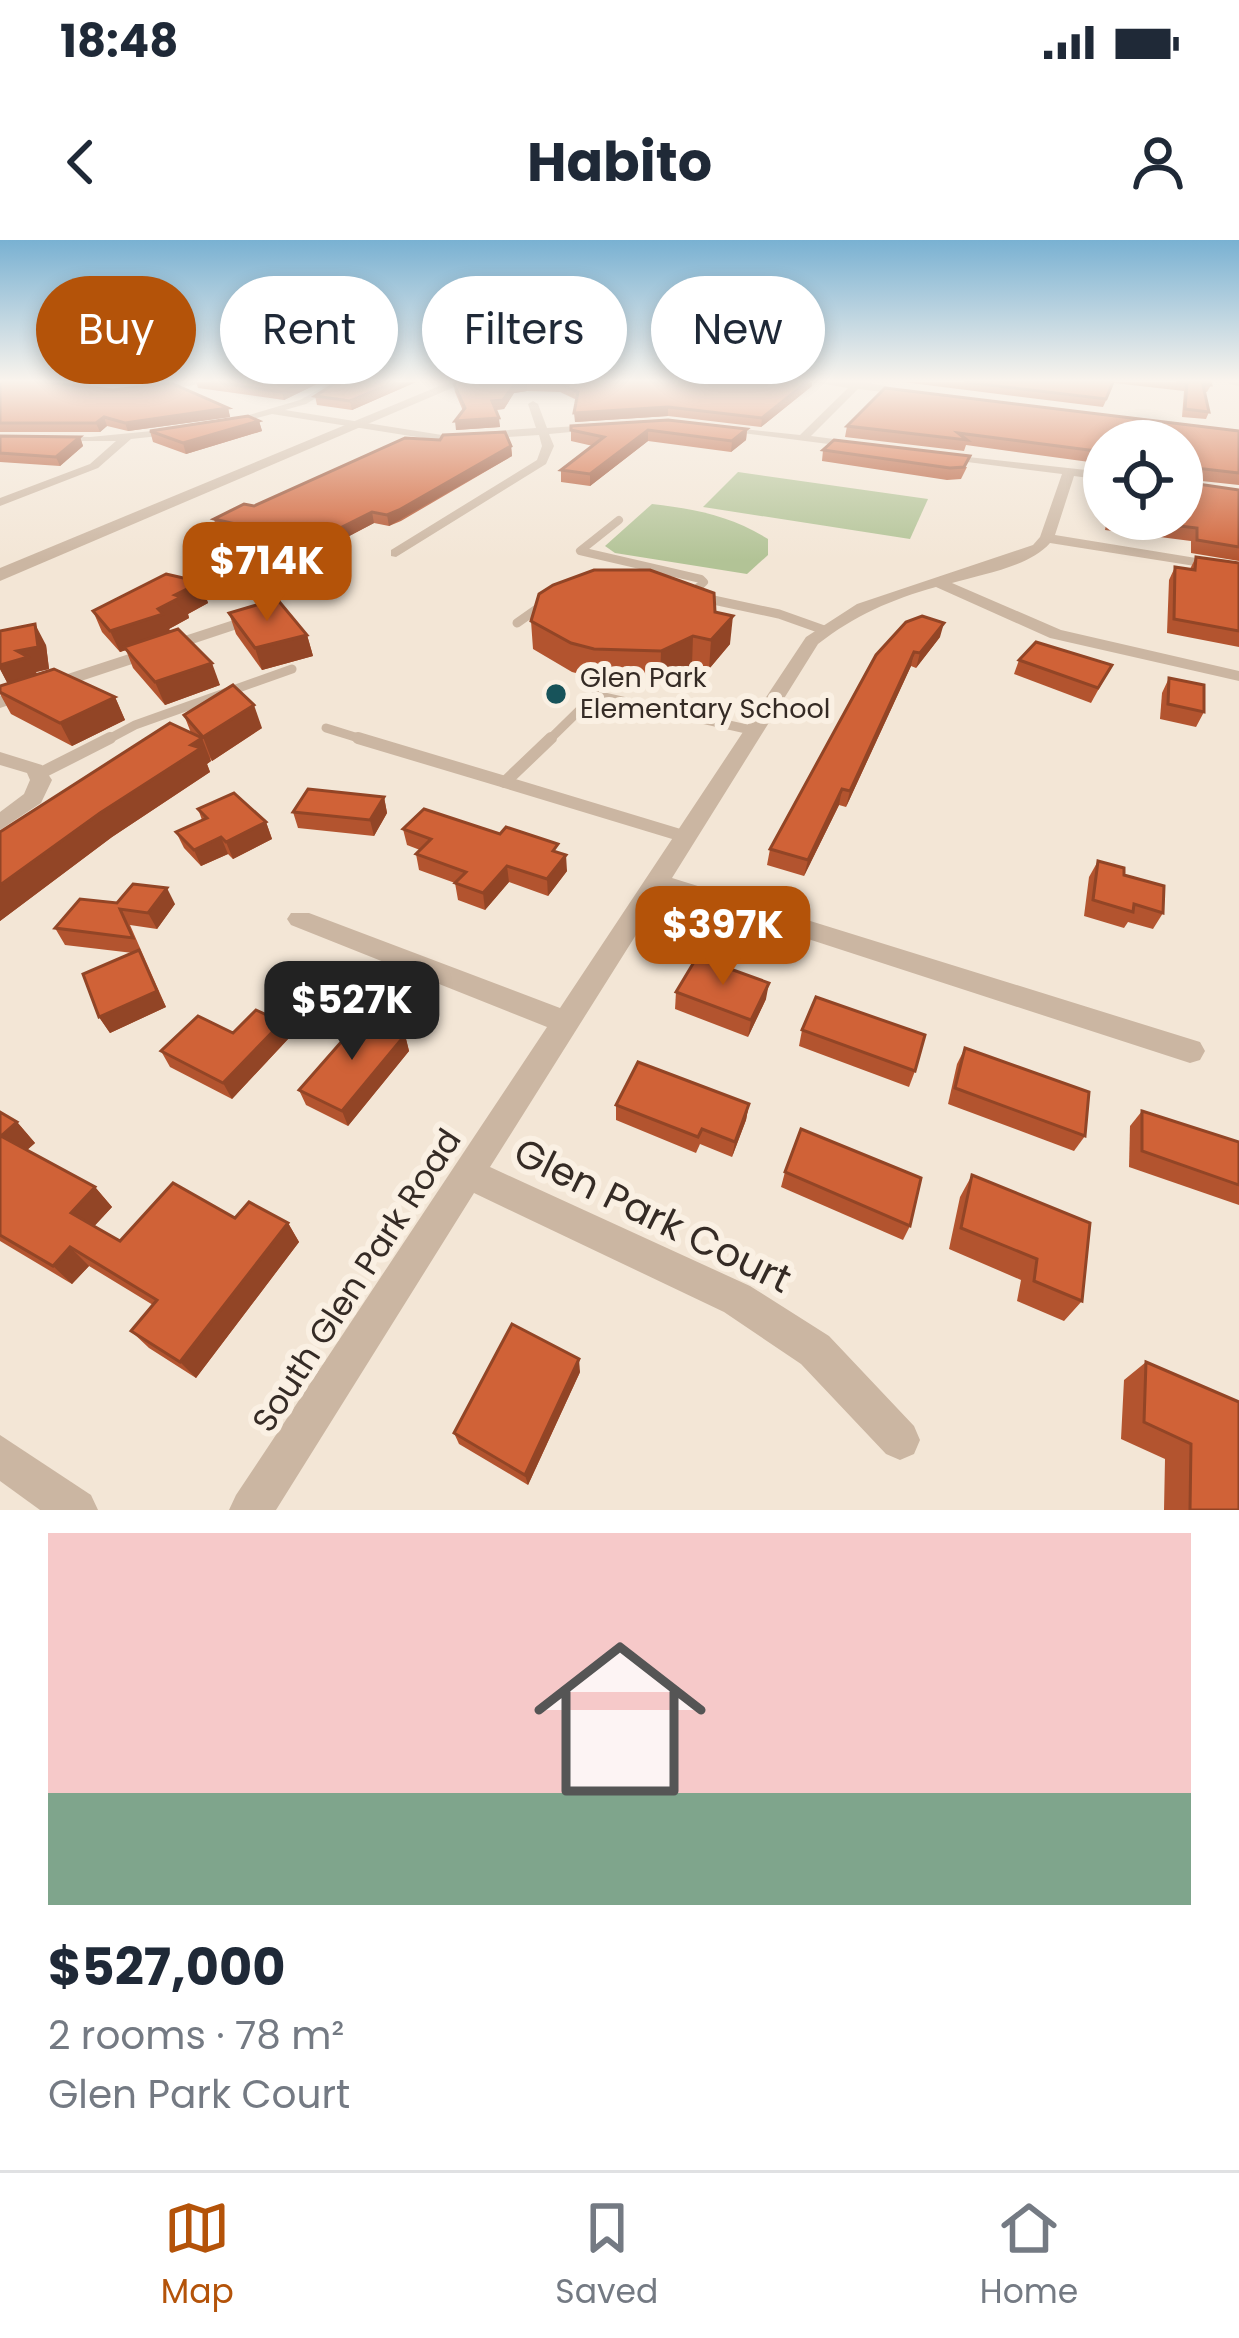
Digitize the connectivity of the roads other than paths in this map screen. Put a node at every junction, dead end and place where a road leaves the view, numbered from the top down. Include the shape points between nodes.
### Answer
1 (123, 441) edge
2 (319, 441) edge
3 (545, 441) edge
4 (829, 441) edge
5 (886, 448) edge
6 (929, 454) edge
7 (1069, 472) junction
8 (1083, 474) edge
9 (0, 502) edge
10 (619, 520) dead end
11 (1047, 538) junction
12 (395, 554) dead end
13 (1239, 569) edge
14 (0, 575) edge
15 (939, 583) junction
16 (669, 591) edge
17 (691, 596) junction
18 (548, 601) edge
19 (258, 616) edge
20 (517, 623) dead end
21 (824, 630) junction
22 (292, 669) dead end
23 (1239, 676) edge
24 (0, 702) edge
25 (326, 728) dead end
26 (751, 730) junction
27 (0, 758) edge
28 (39, 774) junction
29 (505, 782) junction
30 (0, 823) edge
31 (683, 836) junction
32 (656, 880) junction
33 (300, 919) dead end
34 (566, 1022) junction
35 (1190, 1052) dead end
36 (467, 1173) junction
37 (900, 1440) dead end
38 (0, 1456) edge
39 (76, 1510) edge
40 (251, 1510) edge

1 - 9 street via 94,466
2 - 14 street
3 - 12 street via 548,454 536,469
4 - 5 street
6 - 7 street
7 - 8 street
7 - 11 street
10 - 17 lane via 580,550 701,579
11 - 13 street
11 - 15 street, South Glen Park Road via 1017,559
15 - 21 street, South Glen Park Road via 871,604
15 - 23 street via 1070,638
16 - 17 lane
17 - 21 lane
18 - 20 lane
19 - 24 street
21 - 26 street, South Glen Park Road
22 - 28 lane via 135,725
25 - 29 lane
26 - 29 lane via 595,695
26 - 31 street, South Glen Park Road
27 - 28 street
28 - 30 street via 33,798
29 - 31 lane
31 - 32 street, South Glen Park Road
32 - 34 street, South Glen Park Road
32 - 35 street
33 - 34 street
34 - 36 street, South Glen Park Road
36 - 37 street, Glen Park Court via 737,1299 815,1350
36 - 40 street, South Glen Park Road
38 - 39 street

